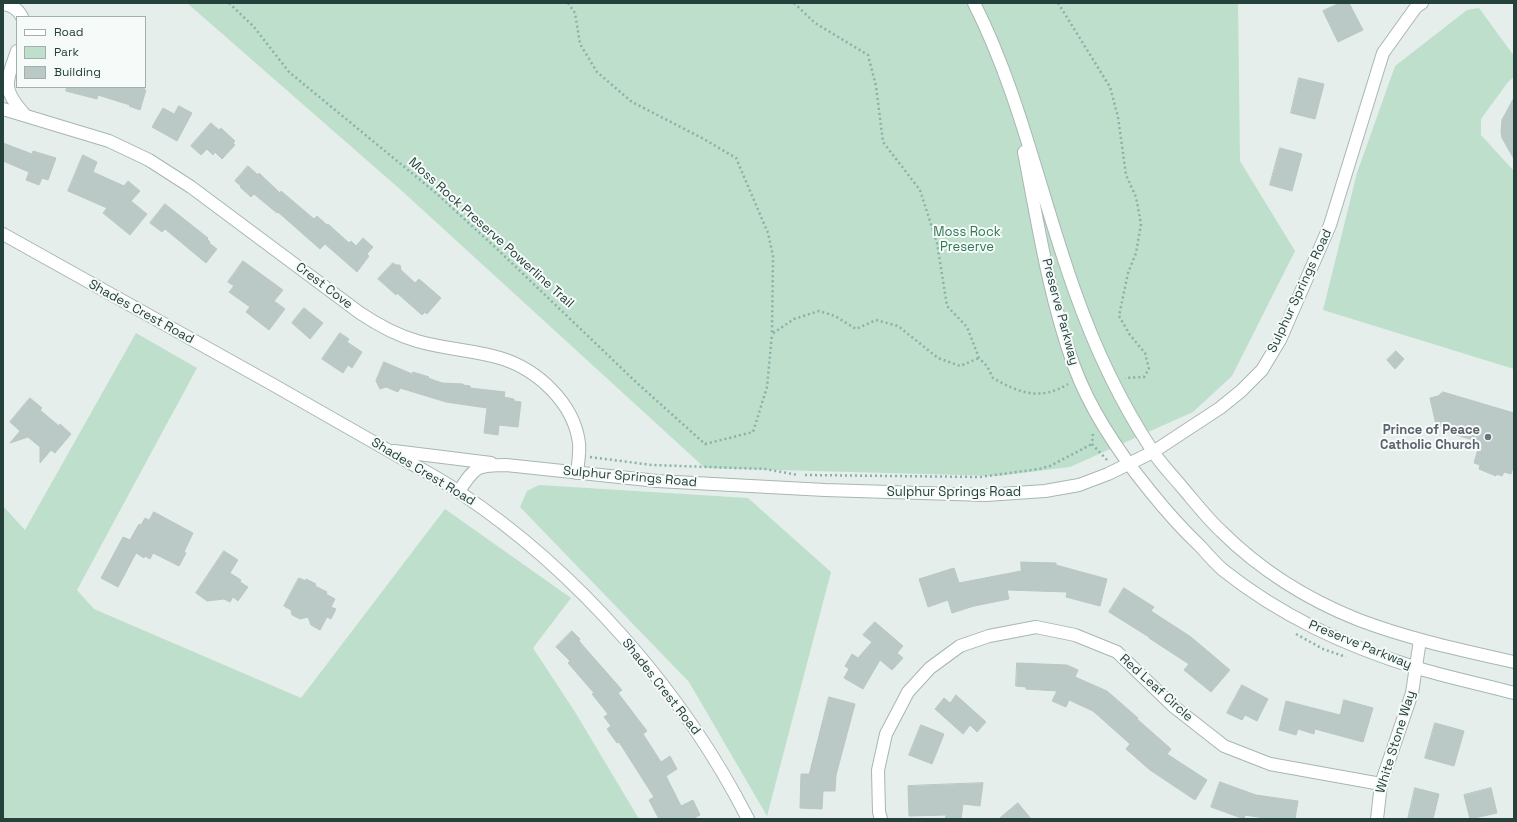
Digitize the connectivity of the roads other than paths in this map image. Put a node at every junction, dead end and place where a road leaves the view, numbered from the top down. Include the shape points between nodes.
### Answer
1 (974, 3) edge
2 (3, 4) edge
3 (1416, 4) edge
4 (22, 16) edge
5 (16, 54) edge
6 (1014, 96) junction
7 (3, 109) edge
8 (26, 116) junction
9 (3, 234) edge
10 (388, 450) junction
11 (1153, 452) junction
12 (1128, 464) junction
13 (506, 465) junction
14 (577, 473) junction
15 (458, 491) junction
16 (1420, 640) junction
17 (1514, 662) edge
18 (1416, 668) junction
19 (1514, 693) edge
20 (1381, 784) junction
21 (748, 819) edge
22 (881, 819) edge
23 (1377, 819) edge

1 - 6 street, Preserve Parkway
2 - 4 street via 15,8
3 - 11 street, Sulphur Springs Road via 1383,54 1330,225 1280,340 1262,370 1241,391 1220,408
5 - 8 street via 7,88 14,103
6 - 11 street, Preserve Parkway via 1074,288 1099,355
6 - 12 street, Preserve Parkway via 1044,254 1062,330 1093,410
7 - 8 street, Crest Cove
8 - 14 street, Crest Cove via 109,141 168,171 379,325 396,334 416,341 501,358 532,373 551,389 571,416 576,430 579,456
9 - 10 street, Shades Crest Road
10 - 13 street
10 - 15 street, Shades Crest Road
11 - 12 street, Sulphur Springs Road
11 - 16 street, Preserve Parkway via 1221,531 1290,585 1358,619
12 - 14 street, Sulphur Springs Road via 1079,485 1045,492 986,495 657,481
12 - 18 street, Preserve Parkway via 1171,518 1222,569 1276,608 1328,635
13 - 14 street, Sulphur Springs Road
13 - 15 street, Sulphur Springs Road via 484,465 471,474
15 - 21 street, Shades Crest Road via 520,538 568,579 630,645 703,741
16 - 17 street, Preserve Parkway
16 - 18 street, White Stone Way
18 - 19 street, Preserve Parkway
18 - 20 street, White Stone Way via 1412,693
20 - 22 street, Red Leaf Circle via 1270,764 1224,746 1173,706 1117,652 1075,635 1036,627 989,636 960,646 930,668 908,692 886,734 878,770
20 - 23 street, White Stone Way

